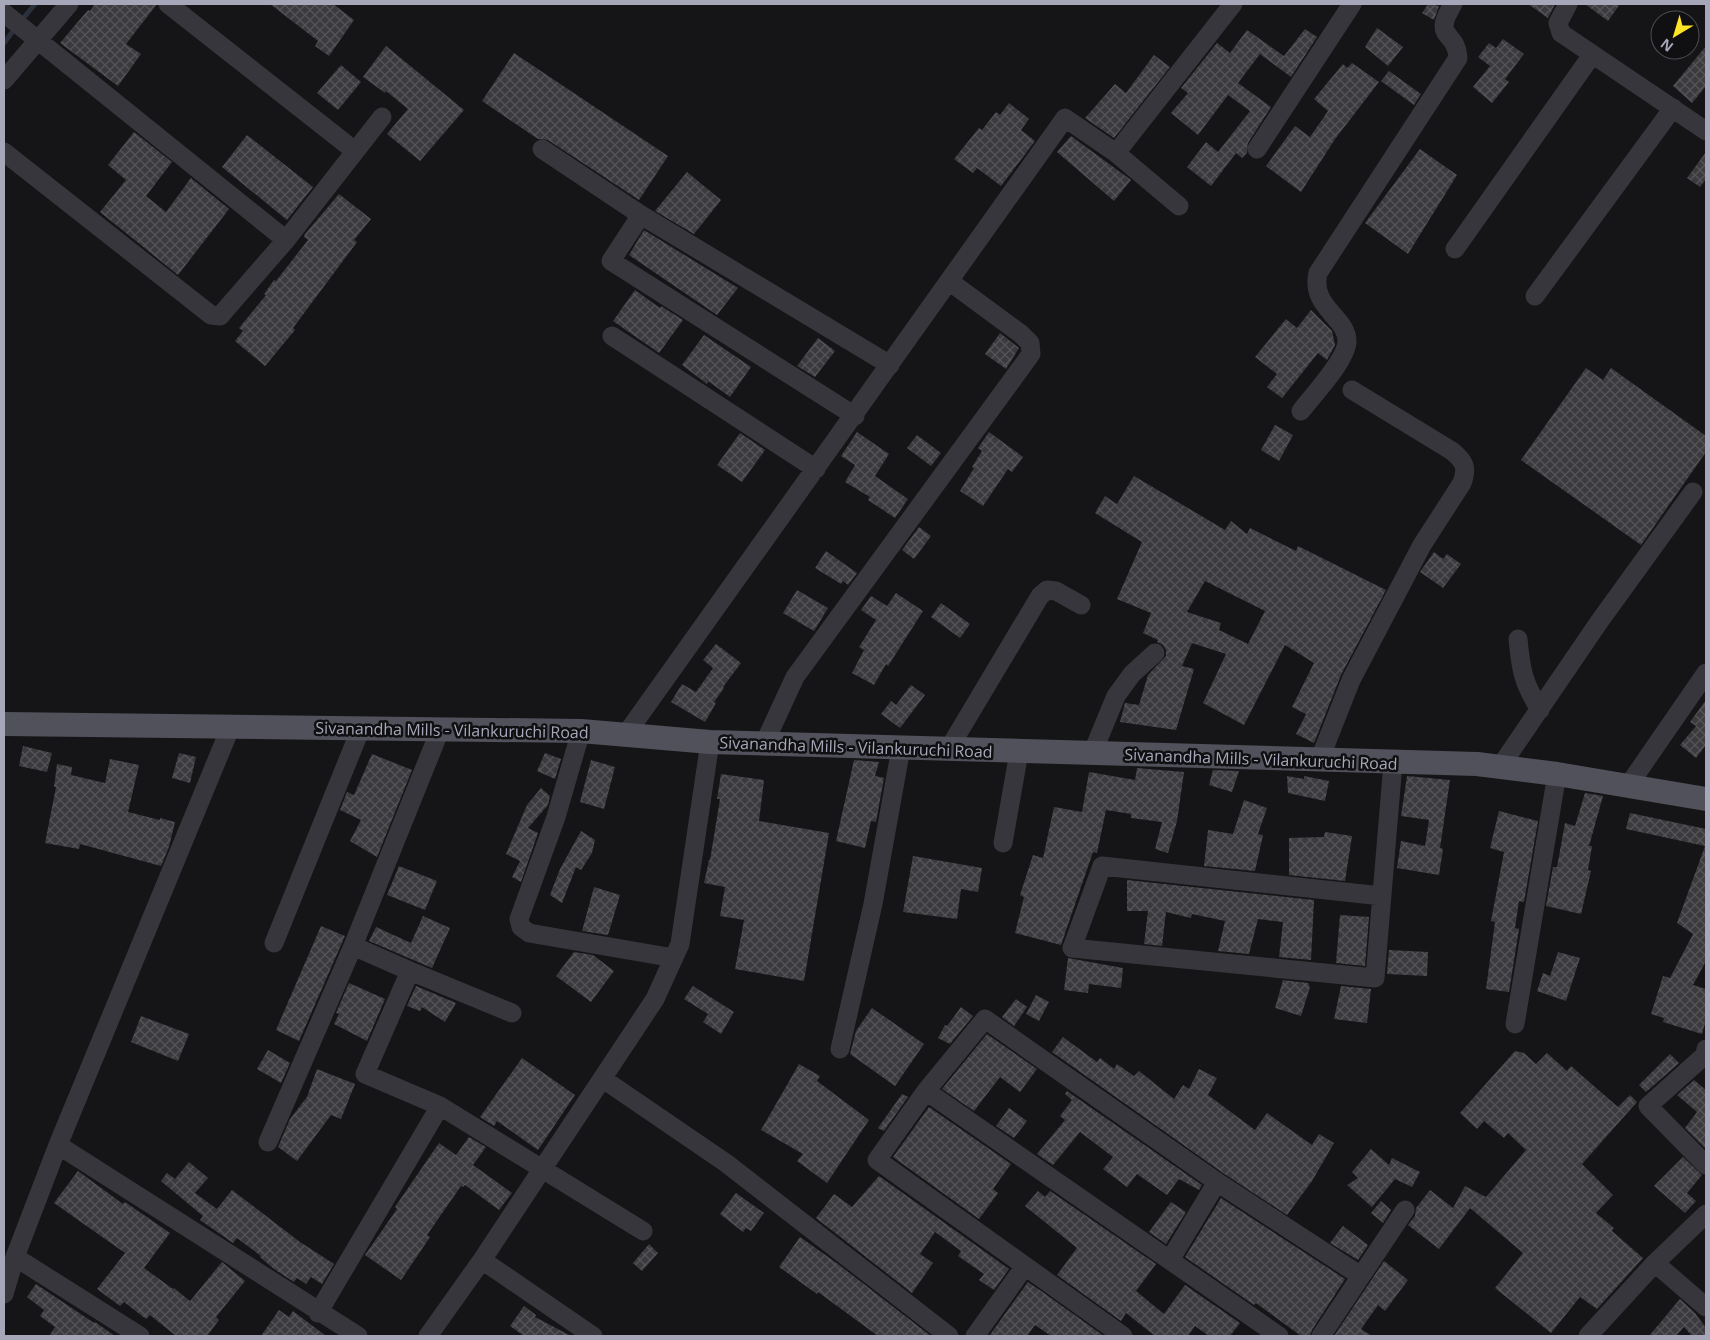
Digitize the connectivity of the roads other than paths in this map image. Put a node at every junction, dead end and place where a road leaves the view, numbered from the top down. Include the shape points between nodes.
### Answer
1 (69, 4) edge
2 (168, 4) edge
3 (1233, 4) edge
4 (1352, 4) edge
5 (1452, 4) edge
6 (1568, 4) edge
7 (4, 13) edge
8 (32, 36) junction
9 (1592, 55) junction
10 (4, 80) edge
11 (1673, 108) junction
12 (382, 117) dead end
13 (1706, 131) edge
14 (542, 149) dead end
15 (1257, 149) dead end
16 (356, 151) junction
17 (4, 152) edge
18 (1116, 153) junction
19 (1179, 206) dead end
20 (641, 215) junction
21 (286, 240) junction
22 (1455, 249) dead end
23 (949, 281) junction
24 (1535, 296) dead end
25 (612, 336) dead end
26 (890, 365) junction
27 (1352, 390) dead end
28 (1301, 411) dead end
29 (855, 416) junction
30 (816, 469) junction
31 (1694, 492) dead end
32 (1081, 604) dead end
33 (1518, 639) dead end
34 (1155, 653) dead end
35 (1706, 673) edge
36 (1540, 710) junction
37 (4, 724) edge
38 (231, 726) junction
39 (361, 728) junction
40 (440, 730) junction
41 (581, 732) junction
42 (624, 737) junction
43 (710, 742) junction
44 (764, 744) junction
45 (902, 748) junction
46 (948, 750) junction
47 (1019, 752) junction
48 (1092, 754) junction
49 (1319, 761) junction
50 (1393, 763) junction
51 (1500, 767) junction
52 (1557, 774) junction
53 (1628, 786) junction
54 (1706, 799) edge
55 (1003, 843) dead end
56 (1382, 896) junction
57 (274, 943) dead end
58 (353, 946) junction
59 (674, 958) junction
60 (410, 971) junction
61 (512, 1014) dead end
62 (1515, 1024) dead end
63 (840, 1049) dead end
64 (1706, 1049) edge
65 (603, 1079) junction
66 (926, 1091) junction
67 (440, 1106) junction
68 (268, 1142) dead end
69 (58, 1145) junction
70 (1706, 1165) edge
71 (544, 1168) junction
72 (1217, 1182) junction
73 (1405, 1210) dead end
74 (1706, 1214) edge
75 (643, 1231) dead end
76 (15, 1257) junction
77 (482, 1260) junction
78 (1170, 1260) junction
79 (1655, 1263) junction
80 (1025, 1266) junction
81 (1361, 1276) junction
82 (4, 1294) edge
83 (1706, 1307) edge
84 (318, 1313) junction
85 (573, 1331) edge
86 (140, 1336) edge
87 (358, 1336) edge
88 (428, 1336) edge
89 (593, 1336) edge
90 (949, 1336) edge
91 (975, 1336) edge
92 (1123, 1336) edge
93 (1279, 1336) edge
94 (1321, 1336) edge
95 (1588, 1336) edge

1 - 8 street
2 - 16 street
3 - 18 street
4 - 15 street
5 - 28 street via 1443,28 1457,48 1458,58 1318,274 1317,292 1344,330 1347,342 1341,358
6 - 9 street via 1558,23 1561,33
7 - 8 street
8 - 10 street
8 - 21 street
9 - 11 street
9 - 22 street
11 - 13 street
11 - 24 street
12 - 16 street
14 - 20 street
16 - 21 street
17 - 21 street via 211,315 220,316
18 - 19 street
18 - 23 street via 1065,118
20 - 26 street
20 - 29 street via 611,261
23 - 26 street
23 - 44 street via 1021,334 1030,343 1030,354 795,677
25 - 30 street
26 - 29 street
27 - 49 street via 1452,451 1464,461 1466,472 1422,545 1351,680
29 - 30 street
30 - 42 street
31 - 36 street via 1599,622
32 - 46 street via 1056,591 1047,590 1040,596
33 - 36 street via 1525,685
34 - 48 street via 1132,674 1116,696
35 - 53 street
36 - 51 street
37 - 38 main road, Sivanandha Mills - Vilankuruchi Road
38 - 39 main road, Sivanandha Mills - Vilankuruchi Road
38 - 69 street
39 - 40 main road, Sivanandha Mills - Vilankuruchi Road
39 - 57 street
40 - 41 main road, Sivanandha Mills - Vilankuruchi Road
40 - 58 street
41 - 42 main road, Sivanandha Mills - Vilankuruchi Road
41 - 59 street via 556,818 519,919 520,927 529,933
42 - 43 main road, Sivanandha Mills - Vilankuruchi Road
43 - 44 main road, Sivanandha Mills - Vilankuruchi Road
43 - 59 street via 680,944
44 - 45 main road, Sivanandha Mills - Vilankuruchi Road
45 - 46 main road, Sivanandha Mills - Vilankuruchi Road
45 - 63 street via 873,904
46 - 47 main road, Sivanandha Mills - Vilankuruchi Road
47 - 48 main road, Sivanandha Mills - Vilankuruchi Road
47 - 55 street
48 - 49 main road, Sivanandha Mills - Vilankuruchi Road
49 - 50 main road, Sivanandha Mills - Vilankuruchi Road
50 - 51 main road, Sivanandha Mills - Vilankuruchi Road
50 - 56 street
51 - 52 main road, Sivanandha Mills - Vilankuruchi Road
52 - 53 main road, Sivanandha Mills - Vilankuruchi Road
52 - 62 street
53 - 54 main road, Sivanandha Mills - Vilankuruchi Road
56 - 56 street via 1375,978 1072,948 1102,866
58 - 60 street
58 - 68 street
59 - 65 street via 656,1000
60 - 61 street
60 - 67 street via 365,1074
64 - 70 street via 1705,1055 1648,1106
65 - 71 street
65 - 90 street via 726,1163
66 - 72 street via 985,1019
66 - 78 street
66 - 80 street via 877,1160
67 - 71 street
67 - 84 street
69 - 76 street
69 - 84 street
71 - 75 street
71 - 77 street
72 - 78 street
72 - 81 street
73 - 81 street
74 - 79 street
76 - 82 street
76 - 86 street
77 - 85 street
77 - 88 street
78 - 93 street
79 - 83 street
79 - 95 street
80 - 91 street
80 - 92 street
81 - 94 street
84 - 87 street
85 - 89 street

